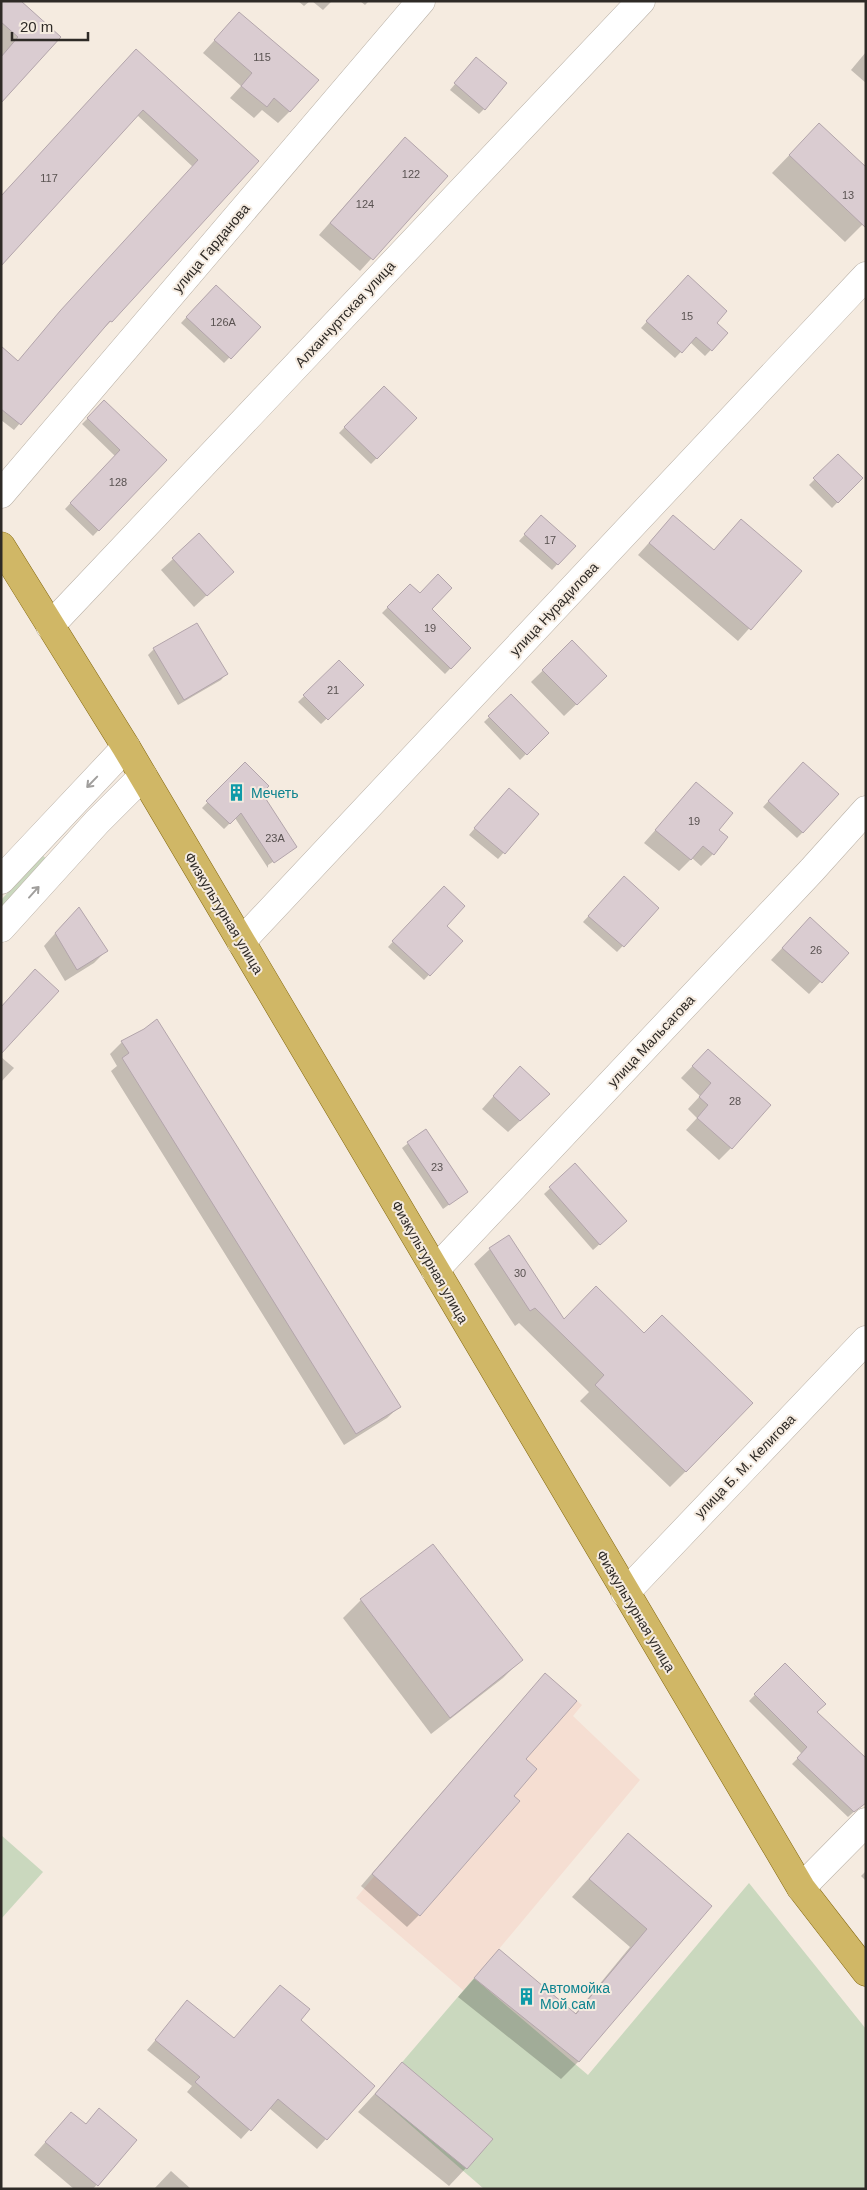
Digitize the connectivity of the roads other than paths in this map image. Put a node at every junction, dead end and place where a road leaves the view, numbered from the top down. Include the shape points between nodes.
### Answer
1 (421, 1) edge
2 (641, 1) edge
3 (866, 276) edge
4 (1, 494) edge
5 (1, 546) edge
6 (50, 626) junction
7 (126, 747) junction
8 (143, 776) junction
9 (866, 810) edge
10 (1, 880) edge
11 (1, 928) edge
12 (241, 942) junction
13 (435, 1270) junction
14 (866, 1340) edge
15 (625, 1593) junction
16 (866, 1822) edge
17 (801, 1888) junction
18 (866, 1972) edge

1 - 4 street, улица Гарданова
2 - 6 street, Алханчуртская улица
3 - 12 street, улица Нурадилова
5 - 6 main road, Физкультурная улица
6 - 7 main road, Физкультурная улица
7 - 8 main road, Физкультурная улица
7 -> 10 street
11 -> 8 street
8 - 12 main road, Физкультурная улица
9 - 13 street, улица Мальсагова
12 - 13 main road, Физкультурная улица
13 - 15 main road, Физкультурная улица
14 - 15 street, улица Б. М. Келигова
15 - 17 main road, Физкультурная улица
16 - 17 street
17 - 18 main road, Физкультурная улица

